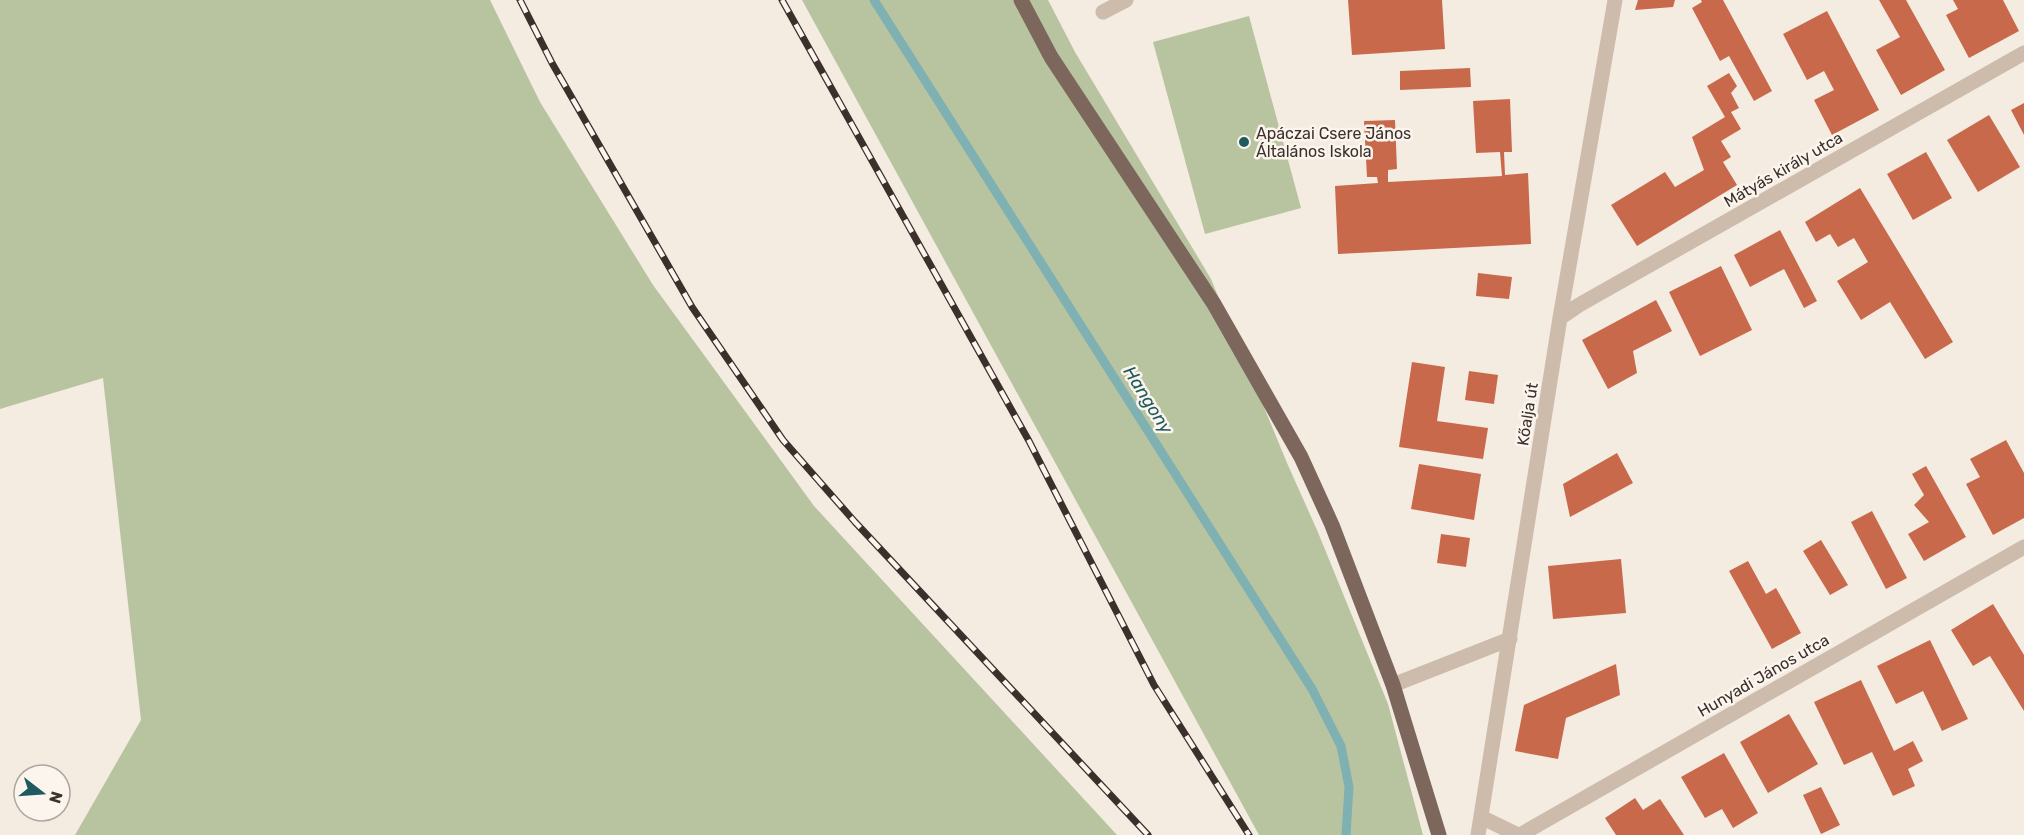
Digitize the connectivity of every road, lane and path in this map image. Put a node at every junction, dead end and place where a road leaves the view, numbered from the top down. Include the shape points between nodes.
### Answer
1 (1021, 0) edge
2 (1126, 0) edge
3 (1616, 0) edge
4 (1103, 12) dead end
5 (2024, 53) edge
6 (1560, 318) junction
7 (2024, 547) edge
8 (1510, 639) junction
9 (1394, 686) junction
10 (1480, 818) junction
11 (1439, 835) edge
12 (1478, 835) edge
13 (1519, 835) edge

1 - 9 main road via 1051,57 1214,304 1275,410 1332,525
2 - 4 street
3 - 6 street, Kőalja út
5 - 6 street, Mátyás király utca
6 - 8 street, Kőalja út
7 - 13 street, Hunyadi János utca
8 - 9 street
8 - 10 street, Kőalja út
9 - 11 main road
10 - 12 street, Kőalja út
10 - 13 street, Hunyadi János utca

